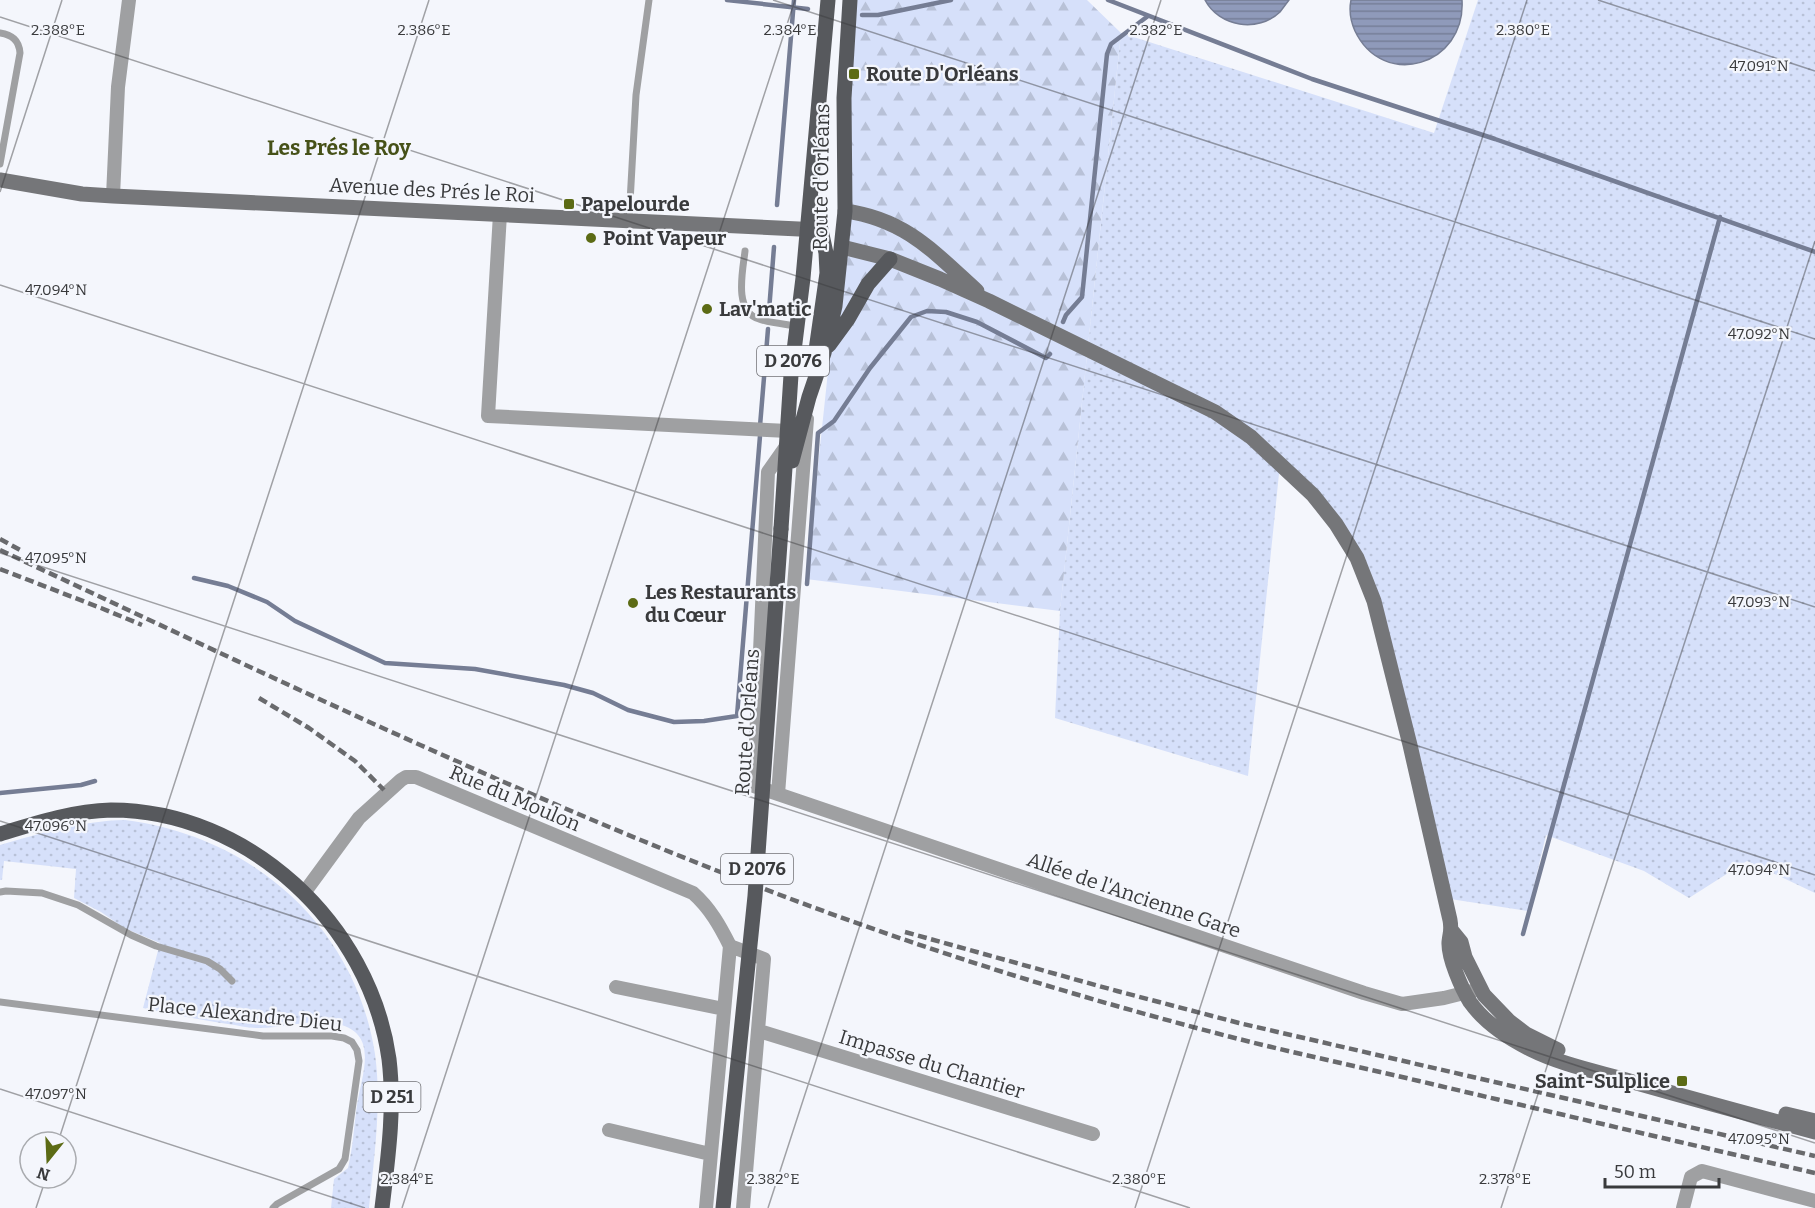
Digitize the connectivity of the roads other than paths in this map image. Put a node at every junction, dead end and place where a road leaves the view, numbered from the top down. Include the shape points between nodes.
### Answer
1 (129, 0) edge
2 (649, 0) edge
3 (828, 0) edge
4 (850, 0) edge
5 (0, 33) edge
6 (0, 164) edge
7 (0, 180) edge
8 (112, 196) junction
9 (845, 211) junction
10 (500, 214) junction
11 (629, 220) junction
12 (814, 230) junction
13 (842, 247) junction
14 (746, 251) dead end
15 (890, 259) junction
16 (988, 301) junction
17 (797, 326) junction
18 (824, 353) junction
19 (809, 397) junction
20 (787, 438) junction
21 (784, 493) junction
22 (778, 794) junction
23 (0, 834) edge
24 (0, 892) edge
25 (304, 893) junction
26 (1452, 931) junction
27 (730, 946) junction
28 (232, 981) dead end
29 (616, 987) dead end
30 (1480, 988) junction
31 (1465, 993) junction
32 (0, 1002) edge
33 (724, 1009) junction
34 (759, 1031) junction
35 (1815, 1121) edge
36 (609, 1130) dead end
37 (1815, 1132) edge
38 (1093, 1134) dead end
39 (710, 1154) junction
40 (1815, 1201) edge
41 (273, 1208) edge
42 (382, 1208) edge
43 (706, 1208) edge
44 (723, 1208) edge
45 (743, 1208) edge
46 (1683, 1208) edge

1 - 8 street via 118,87
2 - 11 lane via 636,95
3 - 12 main road, Route d'Orléans via 811,188
4 - 9 main road, Route d'Orléans / D 2076 via 844,98
5 - 6 lane via 16,40 20,53
7 - 8 main road, Avenue des Prés le Roi
8 - 10 main road, Avenue des Prés le Roi
9 - 12 main road
9 - 13 main road, Route d'Orléans / D 2076
9 - 16 main road via 892,223 912,234
10 - 11 main road, Avenue des Prés le Roi
10 - 20 street via 488,417
11 - 12 main road, Avenue des Prés le Roi
12 - 13 main road
12 - 17 main road, Route d'Orléans / D 2076
12 - 19 main road, D 2076 via 826,253 827,273
13 - 15 main road
13 - 18 main road, Route d'Orléans / D 2076
14 - 17 lane via 741,296 747,310 756,319
15 - 16 main road
15 - 18 main road, D 2076 via 868,284
16 - 26 main road via 1215,412 1280,463 1336,524 1358,558 1374,601
17 - 20 main road, Route d'Orléans / D 2076
18 - 19 main road, Route d'Orléans / D 2076
19 - 21 main road, Route d'Orléans / D 2076
19 - 22 street
20 - 21 main road, Route d'Orléans / D 2076
20 - 22 street, Allée de l'Ancienne Gare via 768,472 754,786
21 - 44 main road, Route d'Orléans / D 2076, bridge via 755,896
22 - 31 street, Allée de l'Ancienne Gare via 1402,1004
23 - 25 main road, D 251 via 89,812 151,813 189,823 248,849
24 - 28 lane via 42,893 78,905 131,936 207,961
25 - 27 street, Rue du Moulon via 359,818 410,776 693,893 711,912
25 - 42 main road, D 251 via 349,949 369,988 383,1032 392,1104
26 - 30 main road via 1461,942
26 - 31 main road via 1449,943
27 - 33 street
27 - 34 street via 764,959
29 - 33 street
30 - 31 street, Allée de l'Ancienne Gare
30 - 35 main road via 1509,1021 1550,1048 1712,1097
31 - 37 main road via 1490,1024 1532,1051
32 - 41 lane, Place Alexandre Dieu via 263,1036 332,1036 352,1042 359,1061 345,1159 339,1169
33 - 39 street
34 - 38 street, Impasse du Chantier
34 - 45 street
36 - 39 street
39 - 43 street
40 - 46 street via 1702,1172 1691,1177

